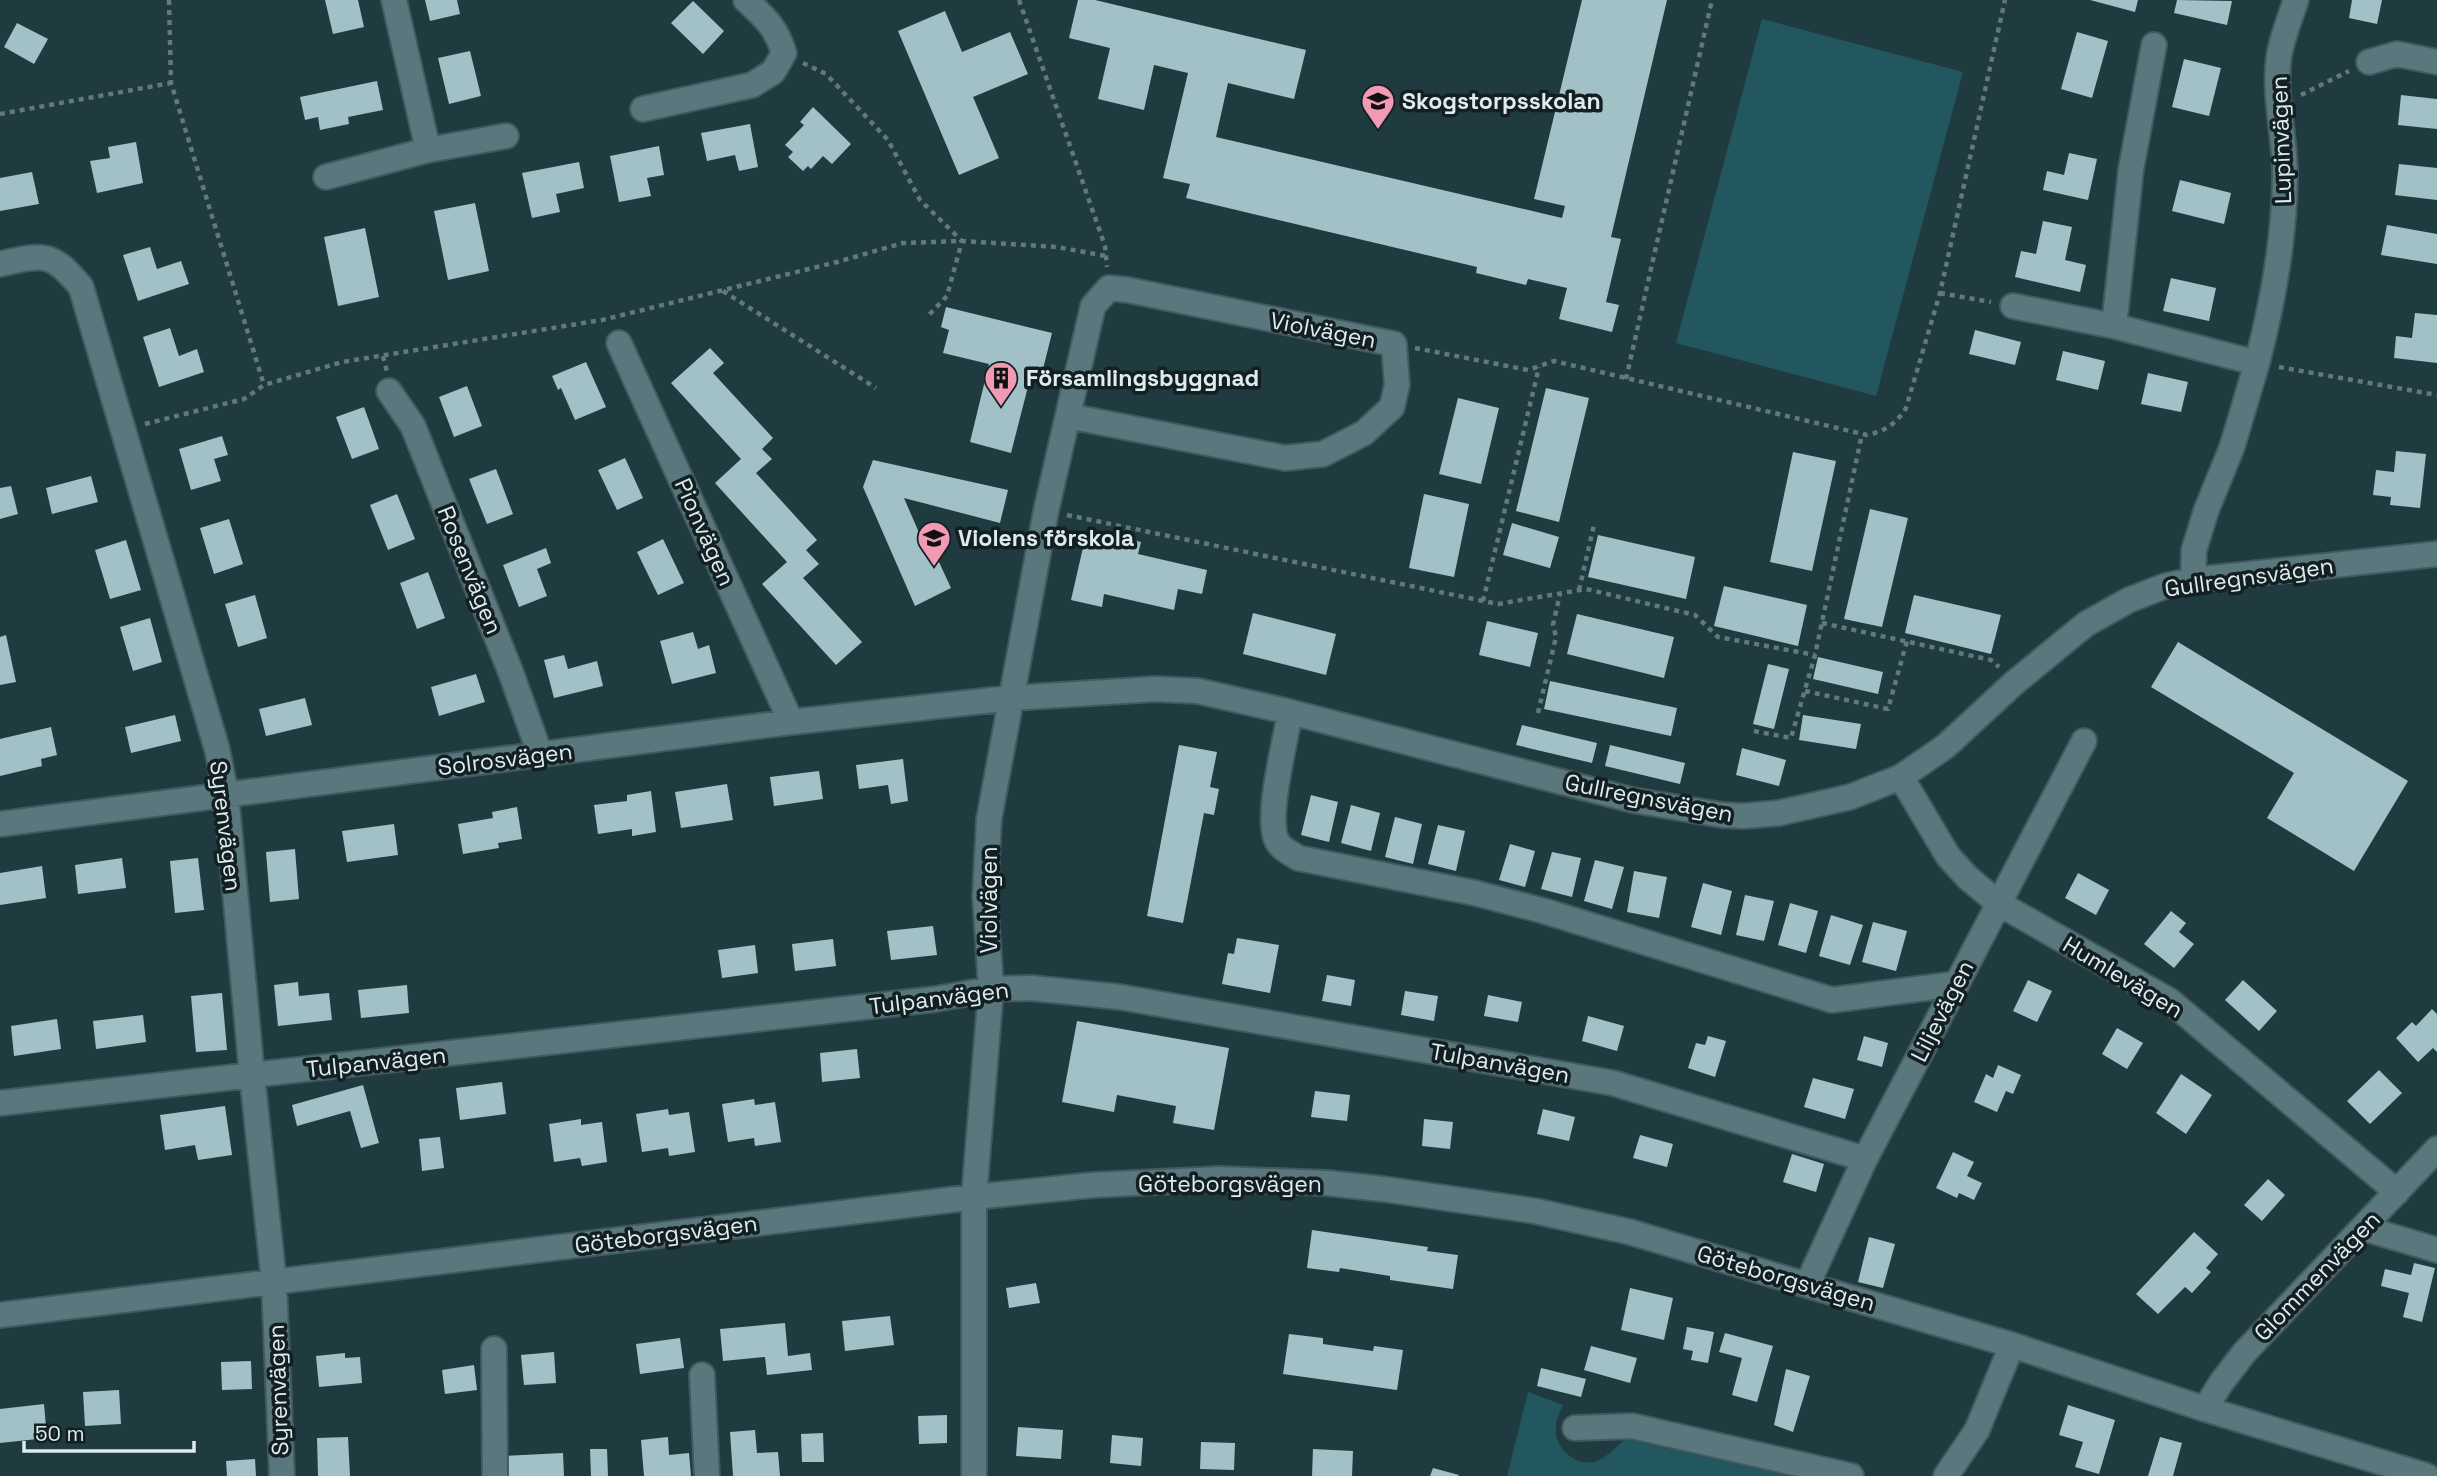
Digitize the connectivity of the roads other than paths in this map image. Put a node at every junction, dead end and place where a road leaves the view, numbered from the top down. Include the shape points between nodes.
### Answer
1 (394, 0) edge
2 (746, 0) edge
3 (2295, 0) edge
4 (2154, 45) dead end
5 (2369, 62) road end
6 (2437, 62) edge
7 (643, 109) dead end
8 (506, 136) dead end
9 (428, 150) junction
10 (326, 177) dead end
11 (0, 264) edge
12 (2013, 306) road end
13 (2114, 326) junction
14 (619, 343) dead end
15 (2257, 363) junction
16 (389, 391) dead end
17 (1069, 416) junction
18 (2437, 554) edge
19 (2193, 580) junction
20 (1011, 698) junction
21 (1290, 712) junction
22 (791, 722) junction
23 (2084, 741) dead end
24 (540, 754) junction
25 (1901, 777) junction
26 (226, 794) junction
27 (0, 824) edge
28 (1998, 903) junction
29 (1956, 984) junction
30 (991, 989) junction
31 (252, 1076) junction
32 (0, 1103) edge
33 (2437, 1149) edge
34 (1865, 1158) junction
35 (2396, 1192) junction
36 (974, 1197) junction
37 (2363, 1228) junction
38 (2437, 1250) edge
39 (274, 1282) junction
40 (1807, 1284) junction
41 (0, 1315) edge
42 (2012, 1345) junction
43 (494, 1349) dead end
44 (702, 1375) dead end
45 (2205, 1409) junction
46 (1574, 1428) dead end
47 (282, 1476) edge
48 (495, 1476) edge
49 (707, 1476) edge
50 (974, 1476) edge
51 (1851, 1476) edge
52 (1946, 1476) edge
53 (2427, 1476) edge

1 - 9 street
2 - 7 street via 779,35 784,53 773,72 752,85
3 - 15 street, Lupinvägen via 2279,56 2284,218
4 - 13 street via 2131,169
5 - 6 street via 2397,54
8 - 9 street
9 - 10 street
11 - 26 street, Syrenvägen via 33,257 52,259 81,287 217,749
12 - 13 street
13 - 15 street
14 - 22 street, Pionvägen
15 - 19 street, Lupinvägen via 2194,550
16 - 24 street, Rosenvägen via 413,426
17 - 17 street, Violvägen via 1285,458 1323,454 1364,433 1392,407 1397,385 1394,344 1109,288 1094,306
17 - 20 street, Violvägen via 1046,510
18 - 19 street, Gullregnsvägen
19 - 25 street, Gullregnsvägen via 2165,586 2104,612 2057,646 1946,746
20 - 21 street, Gullregnsvägen via 1179,689
20 - 22 street, Solrosvägen
20 - 30 street, Violvägen via 989,819 985,896
21 - 25 street, Gullregnsvägen via 1632,800 1705,813 1779,813 1850,797
21 - 29 street via 1273,822 1278,844 1298,858 1544,911 1832,1000
22 - 24 street, Solrosvägen
23 - 28 street, Liljevägen
24 - 26 street, Solrosvägen
25 - 28 street, Humlevägen via 1948,856
26 - 27 street, Solrosvägen
26 - 31 street, Syrenvägen
28 - 29 street, Liljevägen
28 - 35 street, Humlevägen via 2170,1001
29 - 34 street, Liljevägen
30 - 31 street, Tulpanvägen via 936,999
30 - 34 street, Tulpanvägen via 1120,997 1613,1083
30 - 36 street, Violvägen
31 - 32 street, Tulpanvägen
31 - 39 street, Syrenvägen
33 - 35 street, Glommenvägen
34 - 40 street, Liljevägen
35 - 37 street, Glommenvägen
36 - 39 street, Göteborgsvägen
36 - 40 street, Göteborgsvägen via 1220,1179 1327,1183 1535,1211 1630,1232
36 - 50 street, Violvägen
37 - 38 street
37 - 45 street, Glommenvägen via 2244,1353
39 - 41 street, Göteborgsvägen
39 - 47 street, Syrenvägen
40 - 42 street, Göteborgsvägen
42 - 45 street, Göteborgsvägen
42 - 52 street via 1978,1430
43 - 48 street
44 - 49 street
45 - 53 street, Göteborgsvägen
46 - 51 street via 1632,1426

